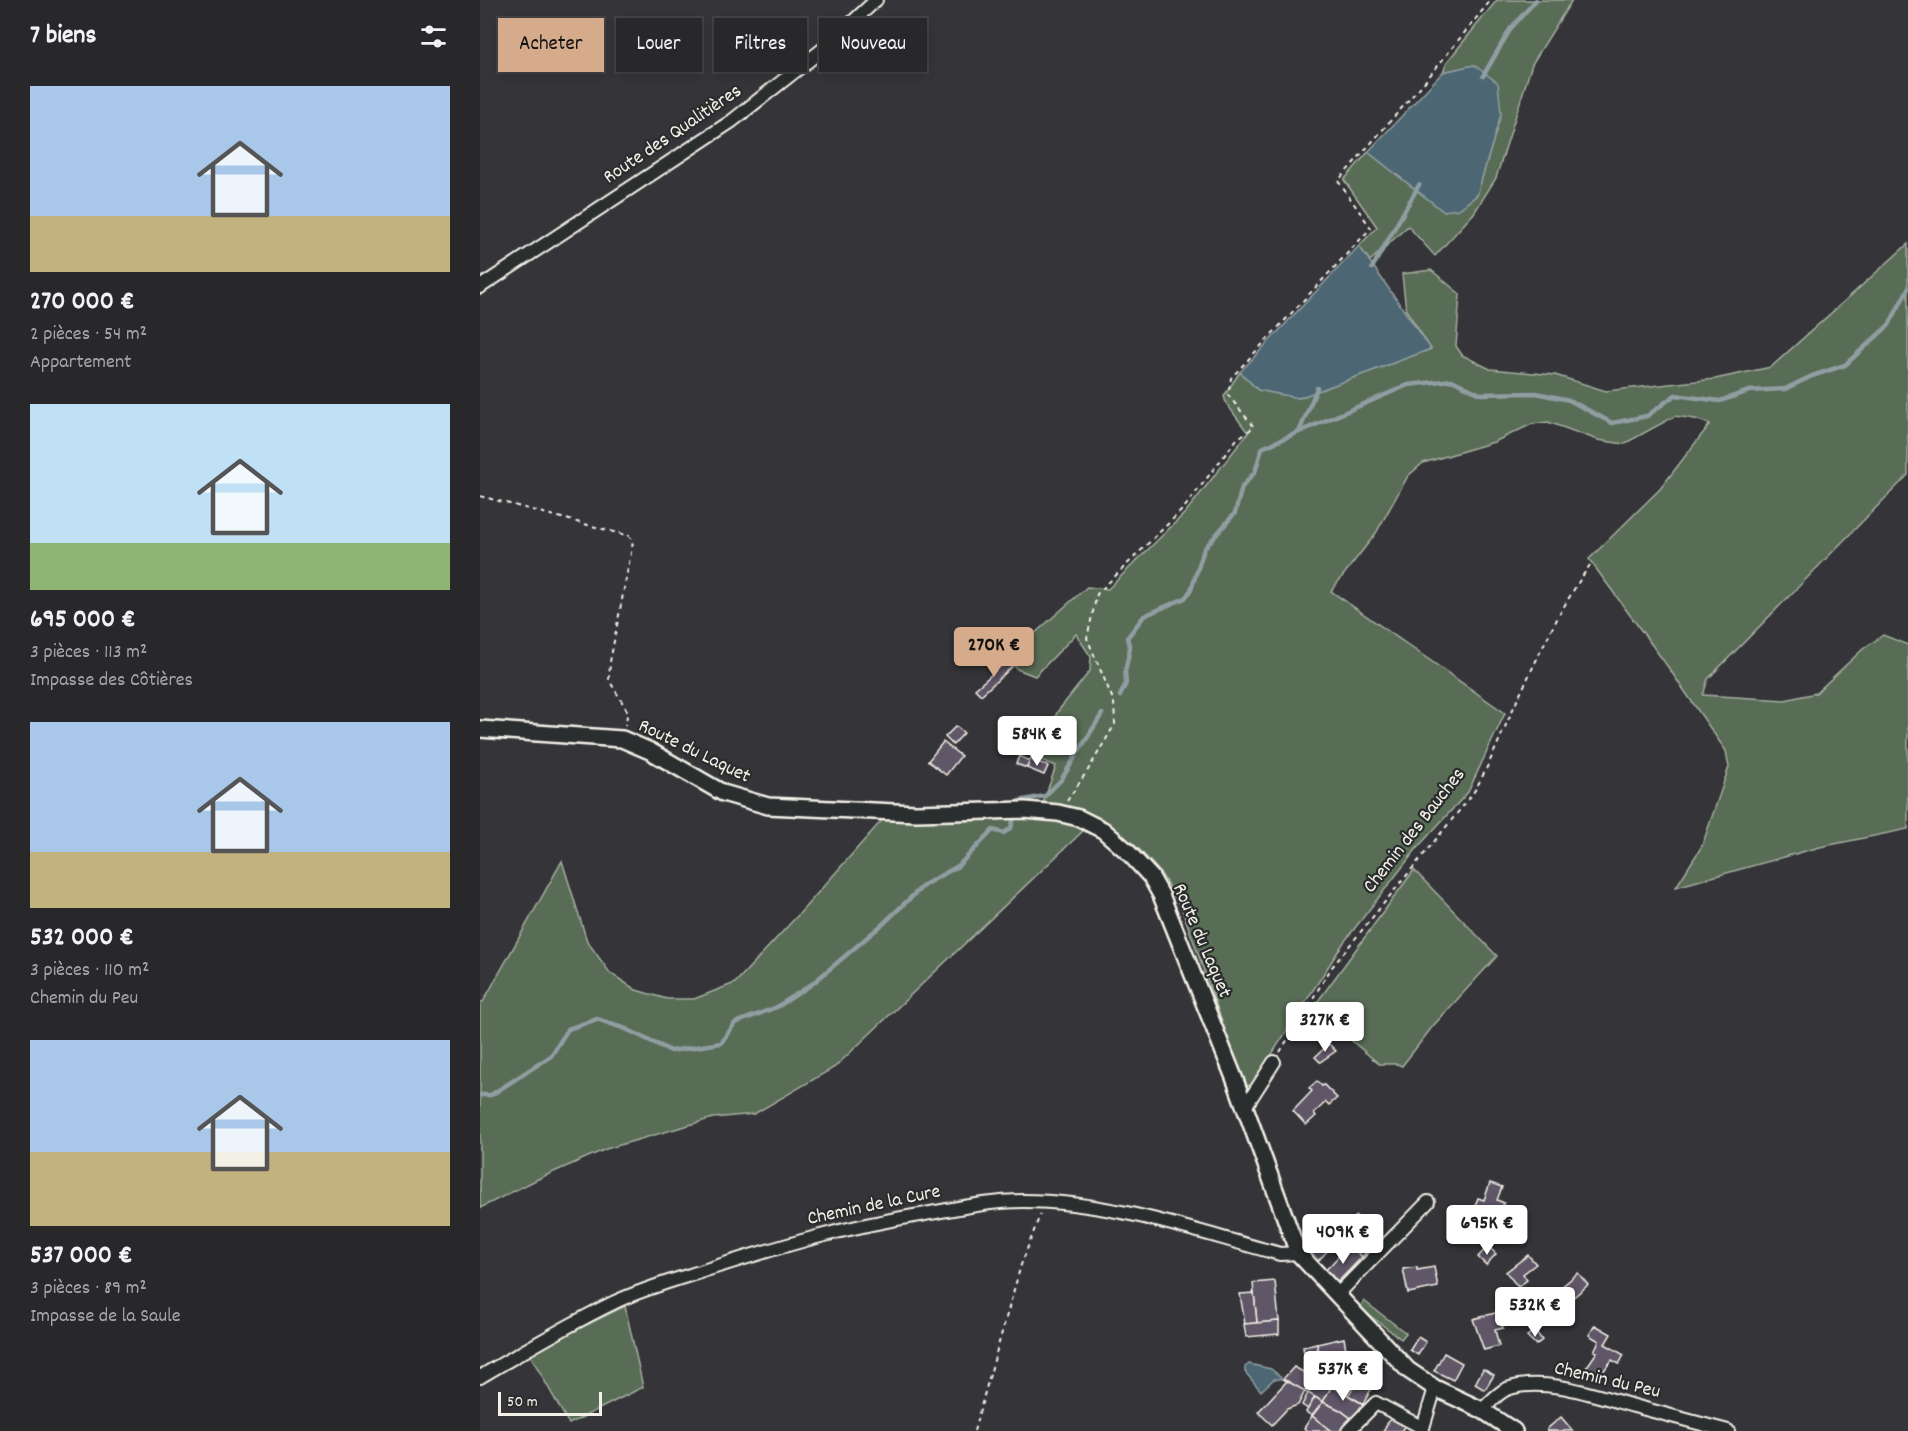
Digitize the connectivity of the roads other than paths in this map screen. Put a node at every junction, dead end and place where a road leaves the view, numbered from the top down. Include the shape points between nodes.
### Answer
1 (876, 0) edge
2 (480, 287) edge
3 (480, 729) edge
4 (1274, 1062) road end
5 (1245, 1107) junction
6 (1428, 1202) dead end
7 (1298, 1253) junction
8 (1337, 1295) junction
9 (480, 1377) edge
10 (1435, 1388) junction
11 (1482, 1410) junction
12 (1493, 1425) edge
13 (1422, 1429) edge
14 (1348, 1431) edge
15 (1514, 1431) edge
16 (1728, 1431) edge

1 - 2 street, Route des Qualitières via 827,46 732,121
3 - 5 street, Route du Laquet via 610,738 636,744 723,793 768,806 916,813 1018,810 1079,818 1103,830 1151,877
4 - 5 street
5 - 7 street, Route du Laquet
6 - 8 street
7 - 8 street, Route du Laquet
7 - 9 street, Chemin de la Cure via 1280,1254 1121,1212 1049,1202 1001,1202 889,1220 730,1262 615,1302
8 - 10 street, Route du Laquet via 1408,1370
10 - 11 street, Route du Laquet
10 - 13 street
11 - 12 street, Route du Laquet
11 - 16 street, Chemin du Peu via 1500,1392 1523,1386 1549,1386
12 - 15 street, Route du Laquet
13 - 14 street via 1376,1403

